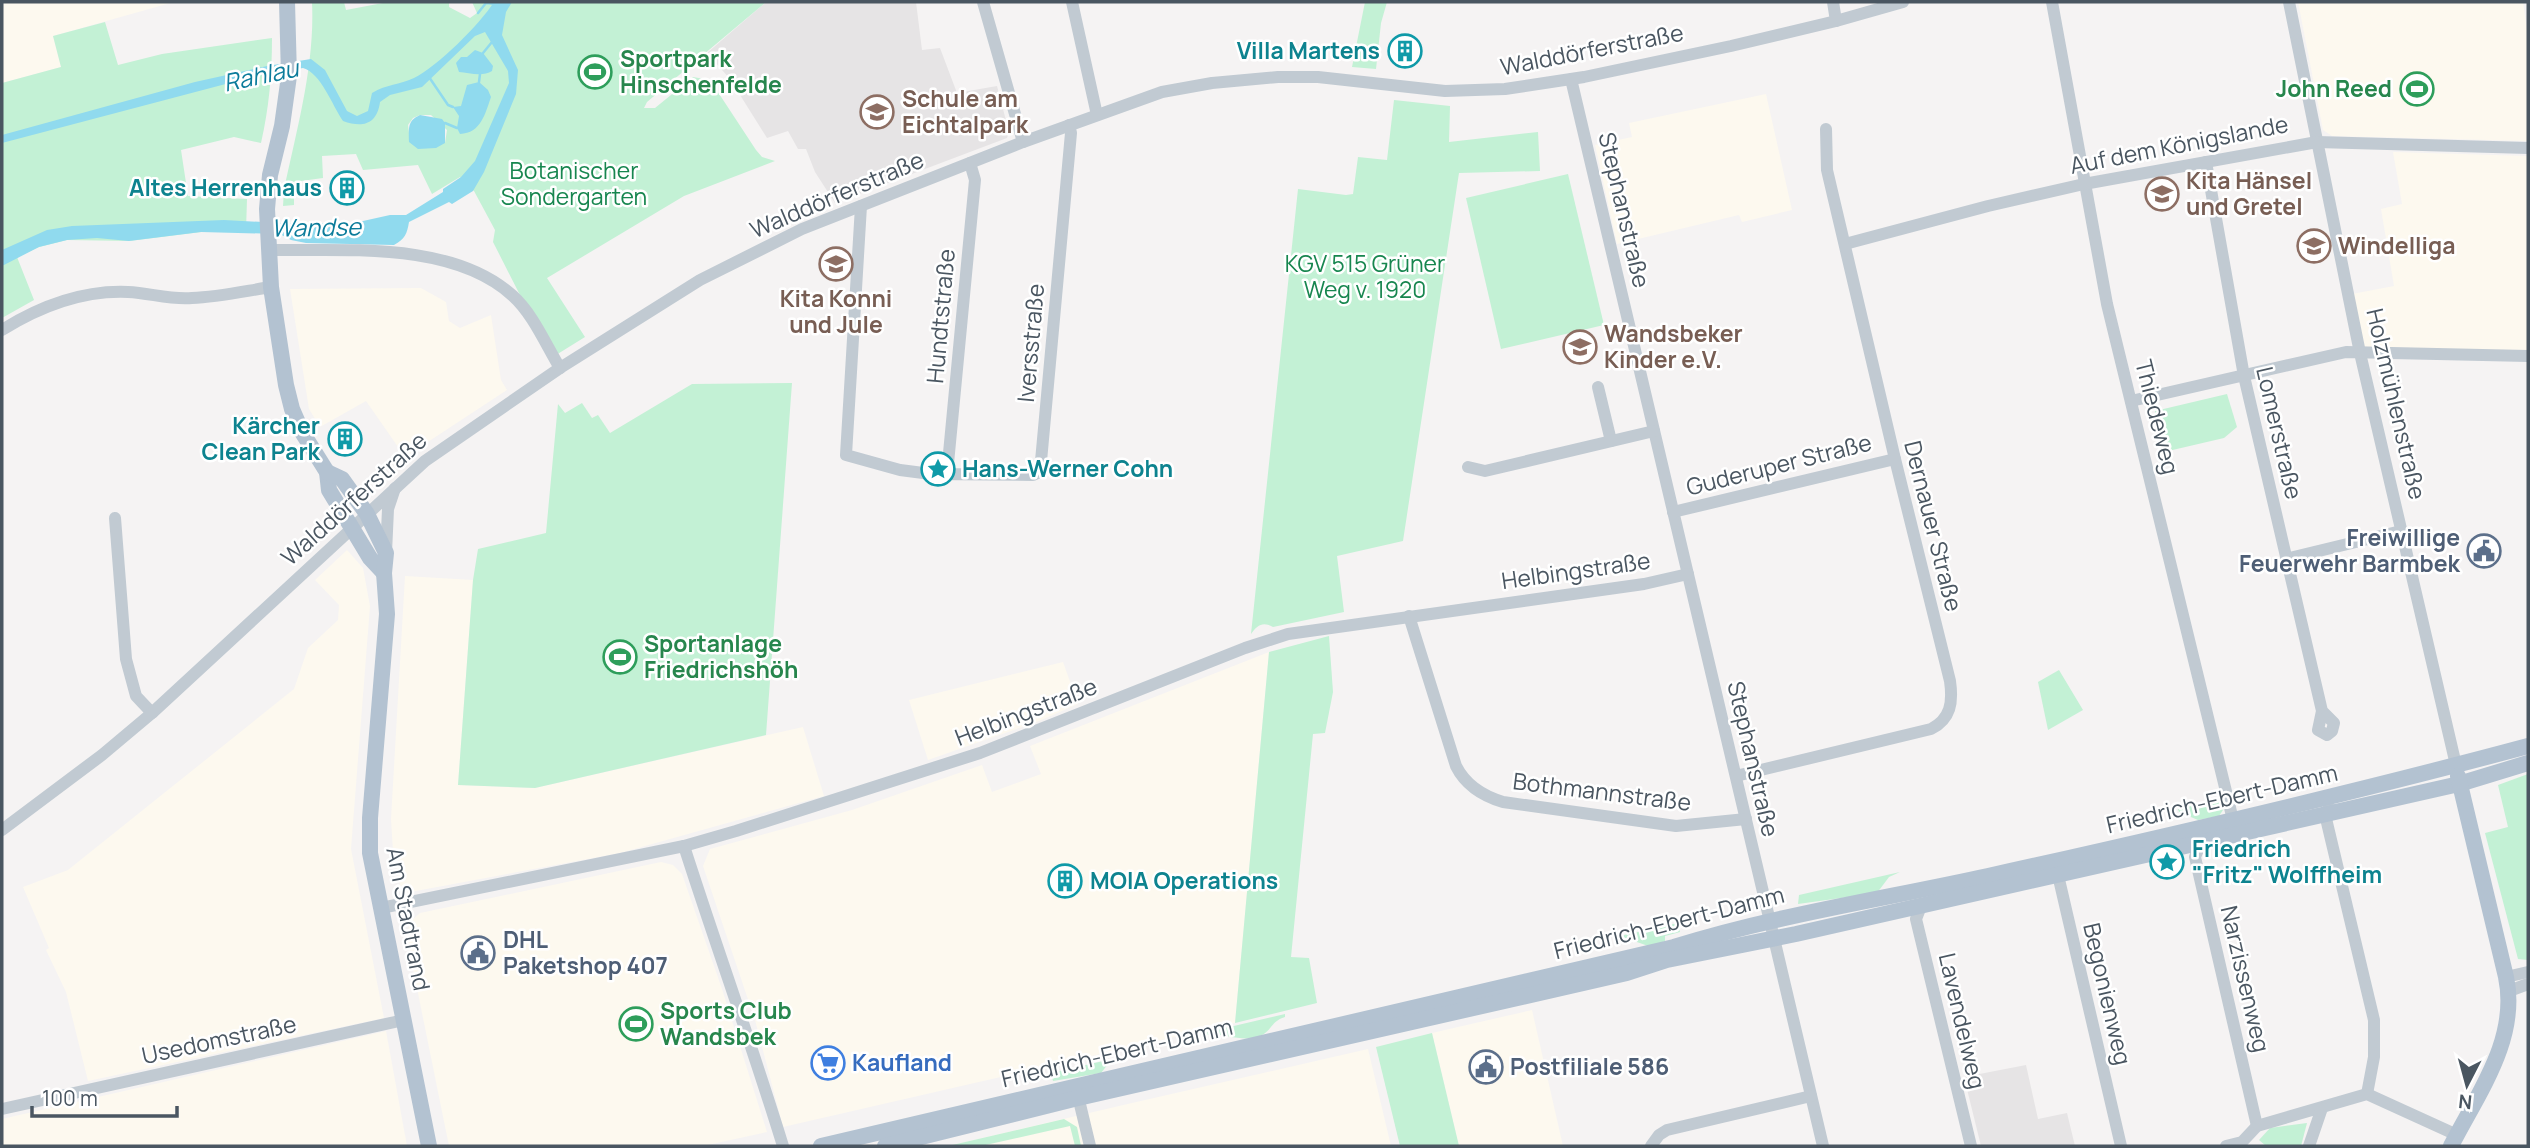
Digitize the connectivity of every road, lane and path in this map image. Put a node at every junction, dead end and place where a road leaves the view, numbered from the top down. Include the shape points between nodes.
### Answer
1 (287, 2) edge
2 (983, 2) edge
3 (1072, 2) edge
4 (1833, 2) edge
5 (1903, 2) edge
6 (2052, 2) edge
7 (2289, 2) edge
8 (1836, 21) junction
9 (1571, 79) junction
10 (1097, 115) junction
11 (1069, 125) junction
12 (1826, 129) dead end
13 (1023, 142) junction
14 (2317, 142) junction
15 (2528, 148) edge
16 (2206, 162) junction
17 (970, 163) junction
18 (2084, 184) junction
19 (861, 206) junction
20 (268, 235) junction
21 (1844, 244) junction
22 (271, 287) junction
23 (2, 330) edge
24 (2360, 353) junction
25 (2528, 356) edge
26 (561, 368) junction
27 (2244, 376) junction
28 (1598, 387) dead end
29 (2131, 401) junction
30 (1654, 431) junction
31 (1611, 441) junction
32 (1895, 459) junction
33 (1468, 467) dead end
34 (327, 472) junction
35 (947, 474) junction
36 (395, 486) junction
37 (1674, 512) junction
38 (367, 514) junction
39 (115, 518) dead end
40 (353, 527) junction
41 (2401, 531) junction
42 (386, 552) junction
43 (2286, 559) junction
44 (384, 573) junction
45 (1688, 574) junction
46 (1409, 616) junction
47 (2322, 710) dead end
48 (152, 713) junction
49 (2528, 746) edge
50 (2528, 763) edge
51 (2456, 765) junction
52 (1736, 776) junction
53 (2459, 784) junction
54 (2336, 796) junction
55 (2325, 814) junction
56 (1746, 819) junction
57 (2233, 820) junction
58 (2, 830) edge
59 (2226, 837) junction
60 (2201, 842) junction
61 (684, 846) junction
62 (2073, 857) junction
63 (2058, 875) junction
64 (1921, 906) junction
65 (381, 908) junction
66 (1770, 920) junction
67 (1774, 939) junction
68 (2528, 972) edge
69 (2507, 984) junction
70 (2528, 984) edge
71 (404, 1020) junction
72 (1077, 1092) junction
73 (2367, 1094) junction
74 (1811, 1096) junction
75 (2322, 1108) junction
76 (2, 1109) edge
77 (2257, 1126) junction
78 (2454, 1140) edge
79 (429, 1146) edge
80 (783, 1146) edge
81 (821, 1146) edge
82 (886, 1146) edge
83 (1090, 1146) edge
84 (1651, 1146) edge
85 (1823, 1146) edge
86 (1970, 1146) edge
87 (2121, 1146) edge
88 (2226, 1146) edge
89 (2309, 1146) edge

1 - 20 main road via 289,76 270,175
2 - 13 street
3 - 10 street
4 - 8 street
5 - 8 street, Walddörferstraße
6 - 18 street, Thiedeweg
7 - 14 street, Holzmühlenstraße
8 - 9 street, Walddörferstraße
9 - 10 street, Walddörferstraße via 1464,92 1278,77 1162,92
9 - 30 street, Stephanstraße
10 - 11 street, Walddörferstraße
11 - 13 street, Walddörferstraße
11 - 35 street, Iversstraße via 1040,472
12 - 21 street, Dernauer Straße via 1827,170
13 - 17 street, Walddörferstraße
14 - 15 street, Auf dem Königslande
14 - 16 street, Auf dem Königslande
14 - 24 street, Holzmühlenstraße
16 - 18 street, Auf dem Königslande
16 - 27 street, Lomerstraße
17 - 19 street, Walddörferstraße
17 - 35 street, Hundtstraße via 975,180
18 - 21 street, Auf dem Königslande
18 - 29 street, Thiedeweg
19 - 26 street, Walddörferstraße via 802,229 700,280
19 - 35 street via 846,456 900,470
20 - 22 main road
20 - 26 street via 415,255 491,278 515,298
21 - 32 street, Dernauer Straße
22 - 23 street via 192,298 126,292 99,295 57,302
22 - 34 main road via 288,397 302,432
24 - 25 street
24 - 27 street via 2346,352
24 - 41 street, Holzmühlenstraße
26 - 36 street, Walddörferstraße via 456,437
27 - 29 street
27 - 43 street, Lomerstraße
28 - 31 street
29 - 57 street, Thiedeweg
30 - 31 street
30 - 37 street, Stephanstraße
31 - 33 street via 1485,471
32 - 37 street, Guderuper Straße
32 - 52 street, Dernauer Straße via 1950,681 1949,710 1937,726 1924,731
34 - 38 main road via 342,479
34 - 40 main road via 329,489
36 - 38 street, Walddörferstraße
36 - 42 street via 387,513
37 - 45 street, Stephanstraße
38 - 40 street, Walddörferstraße
38 - 42 main road
39 - 48 street via 126,659 136,696
40 - 44 main road
40 - 48 street, Walddörferstraße
41 - 43 street
41 - 51 street, Holzmühlenstraße
42 - 44 main road, Am Stadtrand
43 - 47 street, Lomerstraße
44 - 65 main road, Am Stadtrand via 387,605 370,841
45 - 46 street, Helbingstraße
45 - 52 street, Stephanstraße
46 - 56 street, Bothmannstraße via 1456,766 1461,777 1489,798 1676,826
46 - 61 street, Helbingstraße via 1263,641 980,753
48 - 58 street, Walddörferstraße
49 - 51 main road, Friedrich-Ebert-Damm
50 - 53 main road, Friedrich-Ebert-Damm
51 - 53 main road, Holzmühlenstraße
51 - 54 main road, Friedrich-Ebert-Damm
52 - 56 street, Stephanstraße
53 - 55 main road, Friedrich-Ebert-Damm
53 - 69 main road, Holzmühlenstraße
54 - 55 street
54 - 57 main road, Friedrich-Ebert-Damm
55 - 59 main road, Friedrich-Ebert-Damm
55 - 73 street via 2374,1020 2374,1058
56 - 66 street, Stephanstraße
57 - 59 street
57 - 62 main road, Friedrich-Ebert-Damm
59 - 60 main road, Friedrich-Ebert-Damm
60 - 63 main road, Friedrich-Ebert-Damm
60 - 77 street, Narzissenweg via 2195,857
61 - 65 street, Helbingstraße
61 - 80 street
62 - 63 street
62 - 66 main road, Friedrich-Ebert-Damm
63 - 64 main road, Friedrich-Ebert-Damm
63 - 87 street, Begonienweg
64 - 67 main road, Friedrich-Ebert-Damm
64 - 86 street, Lavendelweg via 1916,919
65 - 71 main road, Am Stadtrand
66 - 67 street, Stephanstraße
66 - 72 main road, Friedrich-Ebert-Damm
67 - 72 main road, Friedrich-Ebert-Damm
67 - 74 street, Stephanstraße
68 - 69 street
69 - 70 street
69 - 78 main road, Holzmühlenstraße via 2504,1038
71 - 76 street, Usedomstraße
71 - 79 main road, Am Stadtrand
72 - 81 main road, Friedrich-Ebert-Damm
72 - 82 main road, Friedrich-Ebert-Damm
72 - 83 street
73 - 75 street
73 - 78 street
74 - 84 street via 1667,1130
74 - 85 street, Stephanstraße
75 - 77 street
75 - 89 street
77 - 88 street via 2242,1142

